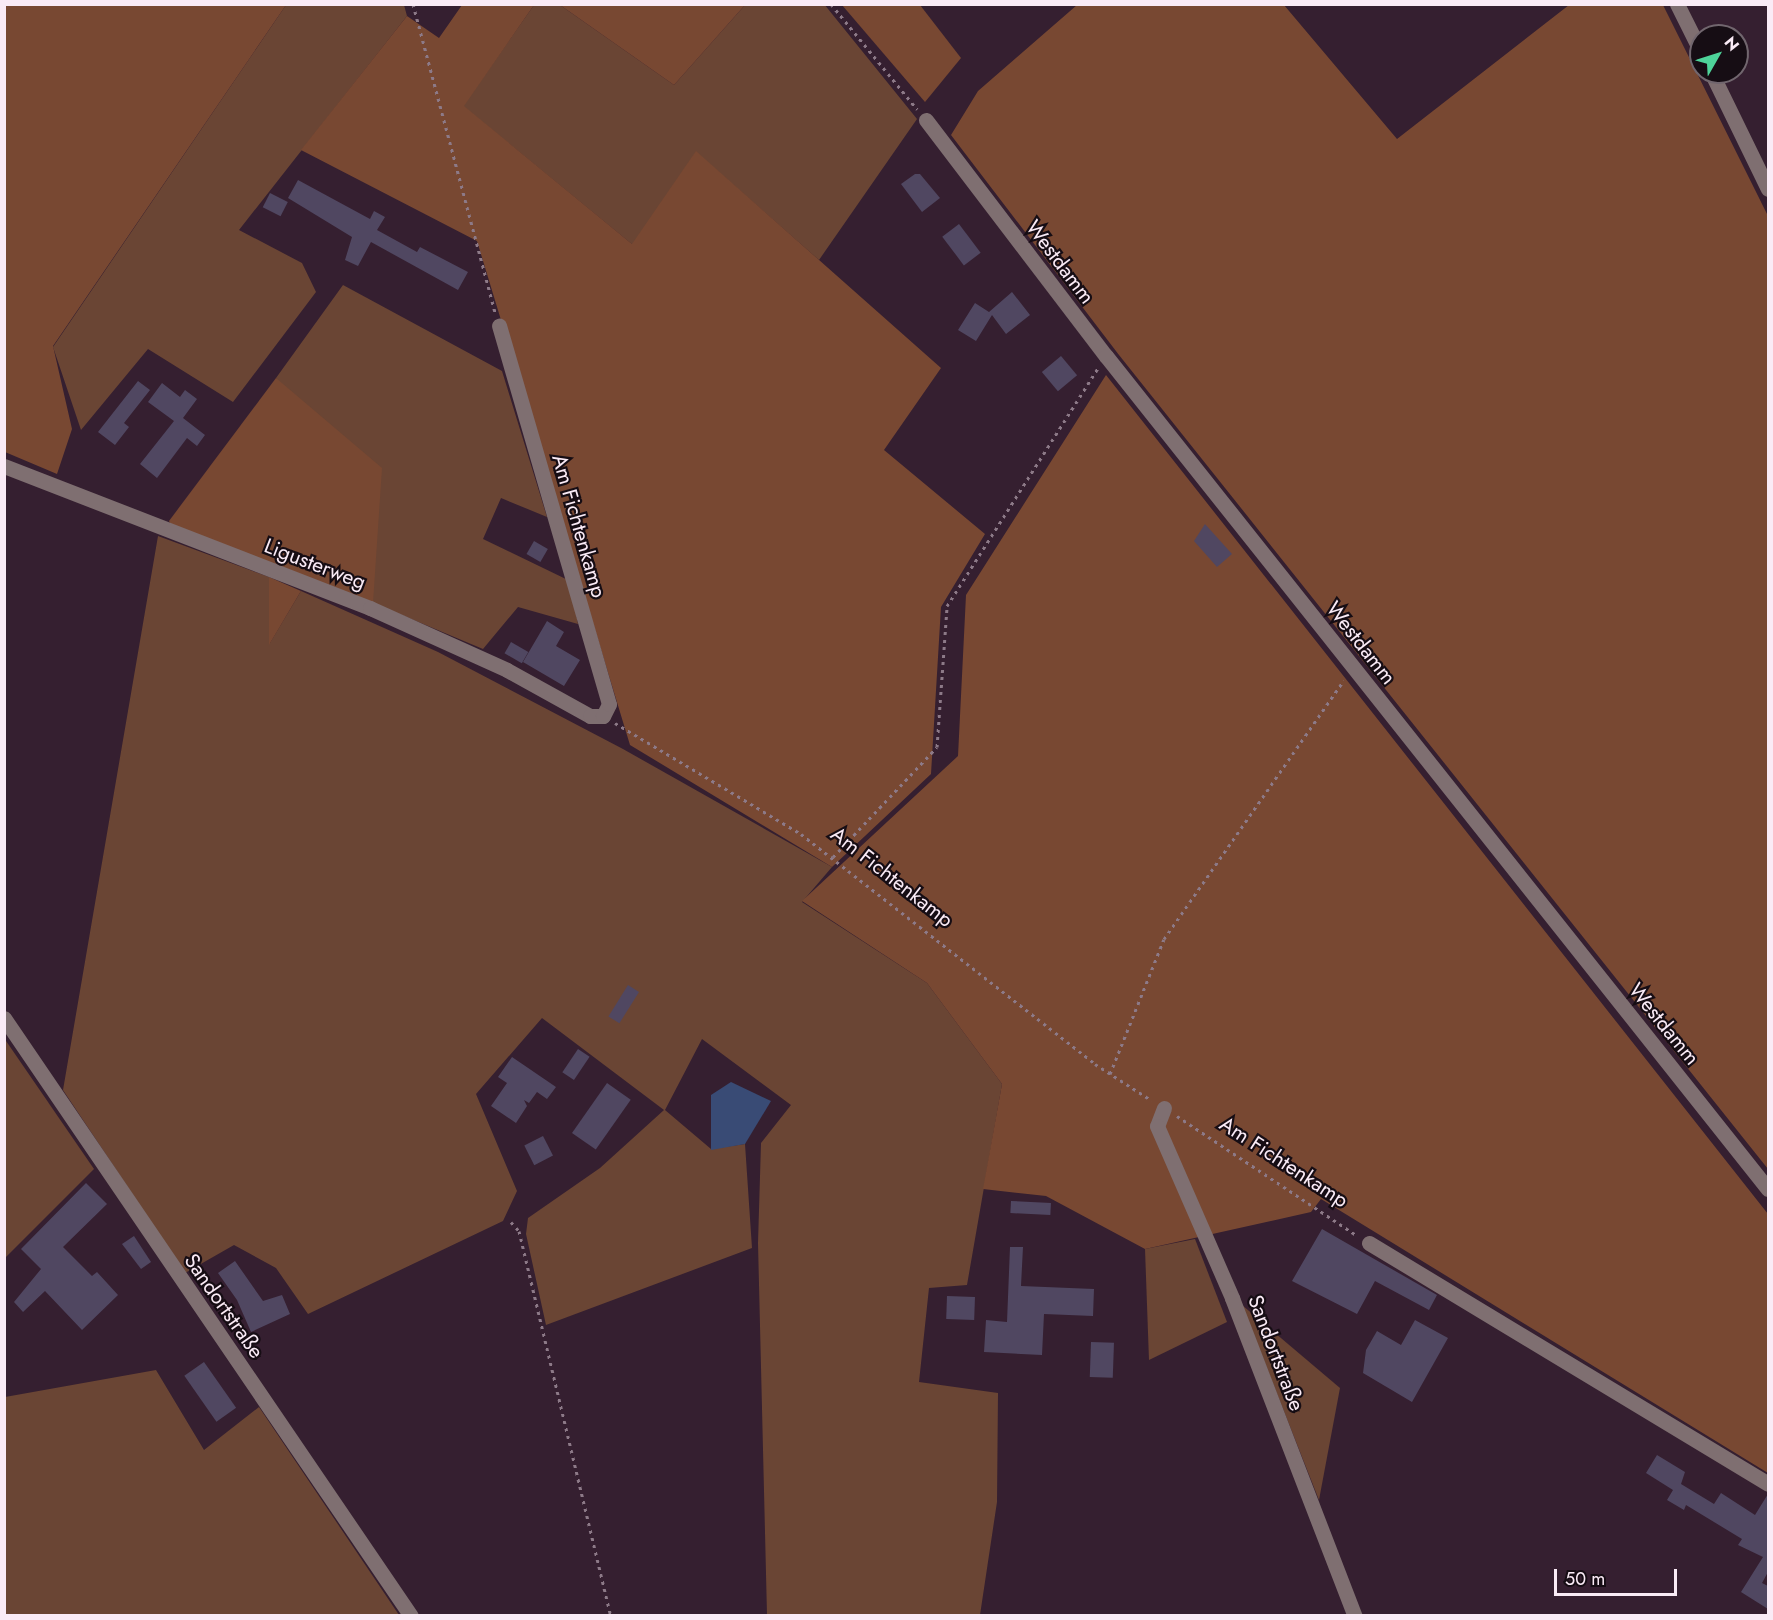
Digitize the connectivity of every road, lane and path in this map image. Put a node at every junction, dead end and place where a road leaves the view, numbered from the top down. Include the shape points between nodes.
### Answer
1 (413, 4) edge
2 (831, 4) edge
3 (1677, 4) edge
4 (1689, 28) edge
5 (1717, 84) edge
6 (926, 120) joint
7 (1768, 189) edge
8 (499, 326) joint
9 (1106, 356) junction
10 (4, 466) edge
11 (1353, 667) junction
12 (603, 716) junction
13 (833, 857) junction
14 (4, 1018) edge
15 (1110, 1074) junction
16 (1164, 1108) junction
17 (1768, 1189) edge
18 (511, 1222) dead end
19 (1369, 1243) joint
20 (1768, 1484) edge
21 (411, 1616) edge
22 (611, 1616) edge
23 (1355, 1616) edge

1 - 8 path
2 - 6 path
3 - 4 street
5 - 7 street
6 - 9 street, Westdamm
8 - 12 street, Am Fichtenkamp via 609,704
9 - 11 street, Westdamm
9 - 13 path via 947,606 937,747
10 - 12 street, Ligusterweg via 370,608 507,670 590,716
11 - 15 path via 1164,939
11 - 17 street, Westdamm
12 - 13 path, Am Fichtenkamp
13 - 15 path, Am Fichtenkamp
14 - 21 street, Sandortstraße
15 - 16 path, Am Fichtenkamp
16 - 19 path, Am Fichtenkamp
16 - 23 street, Sandortstraße via 1157,1126 1232,1298
18 - 22 path via 519,1231
19 - 20 street

